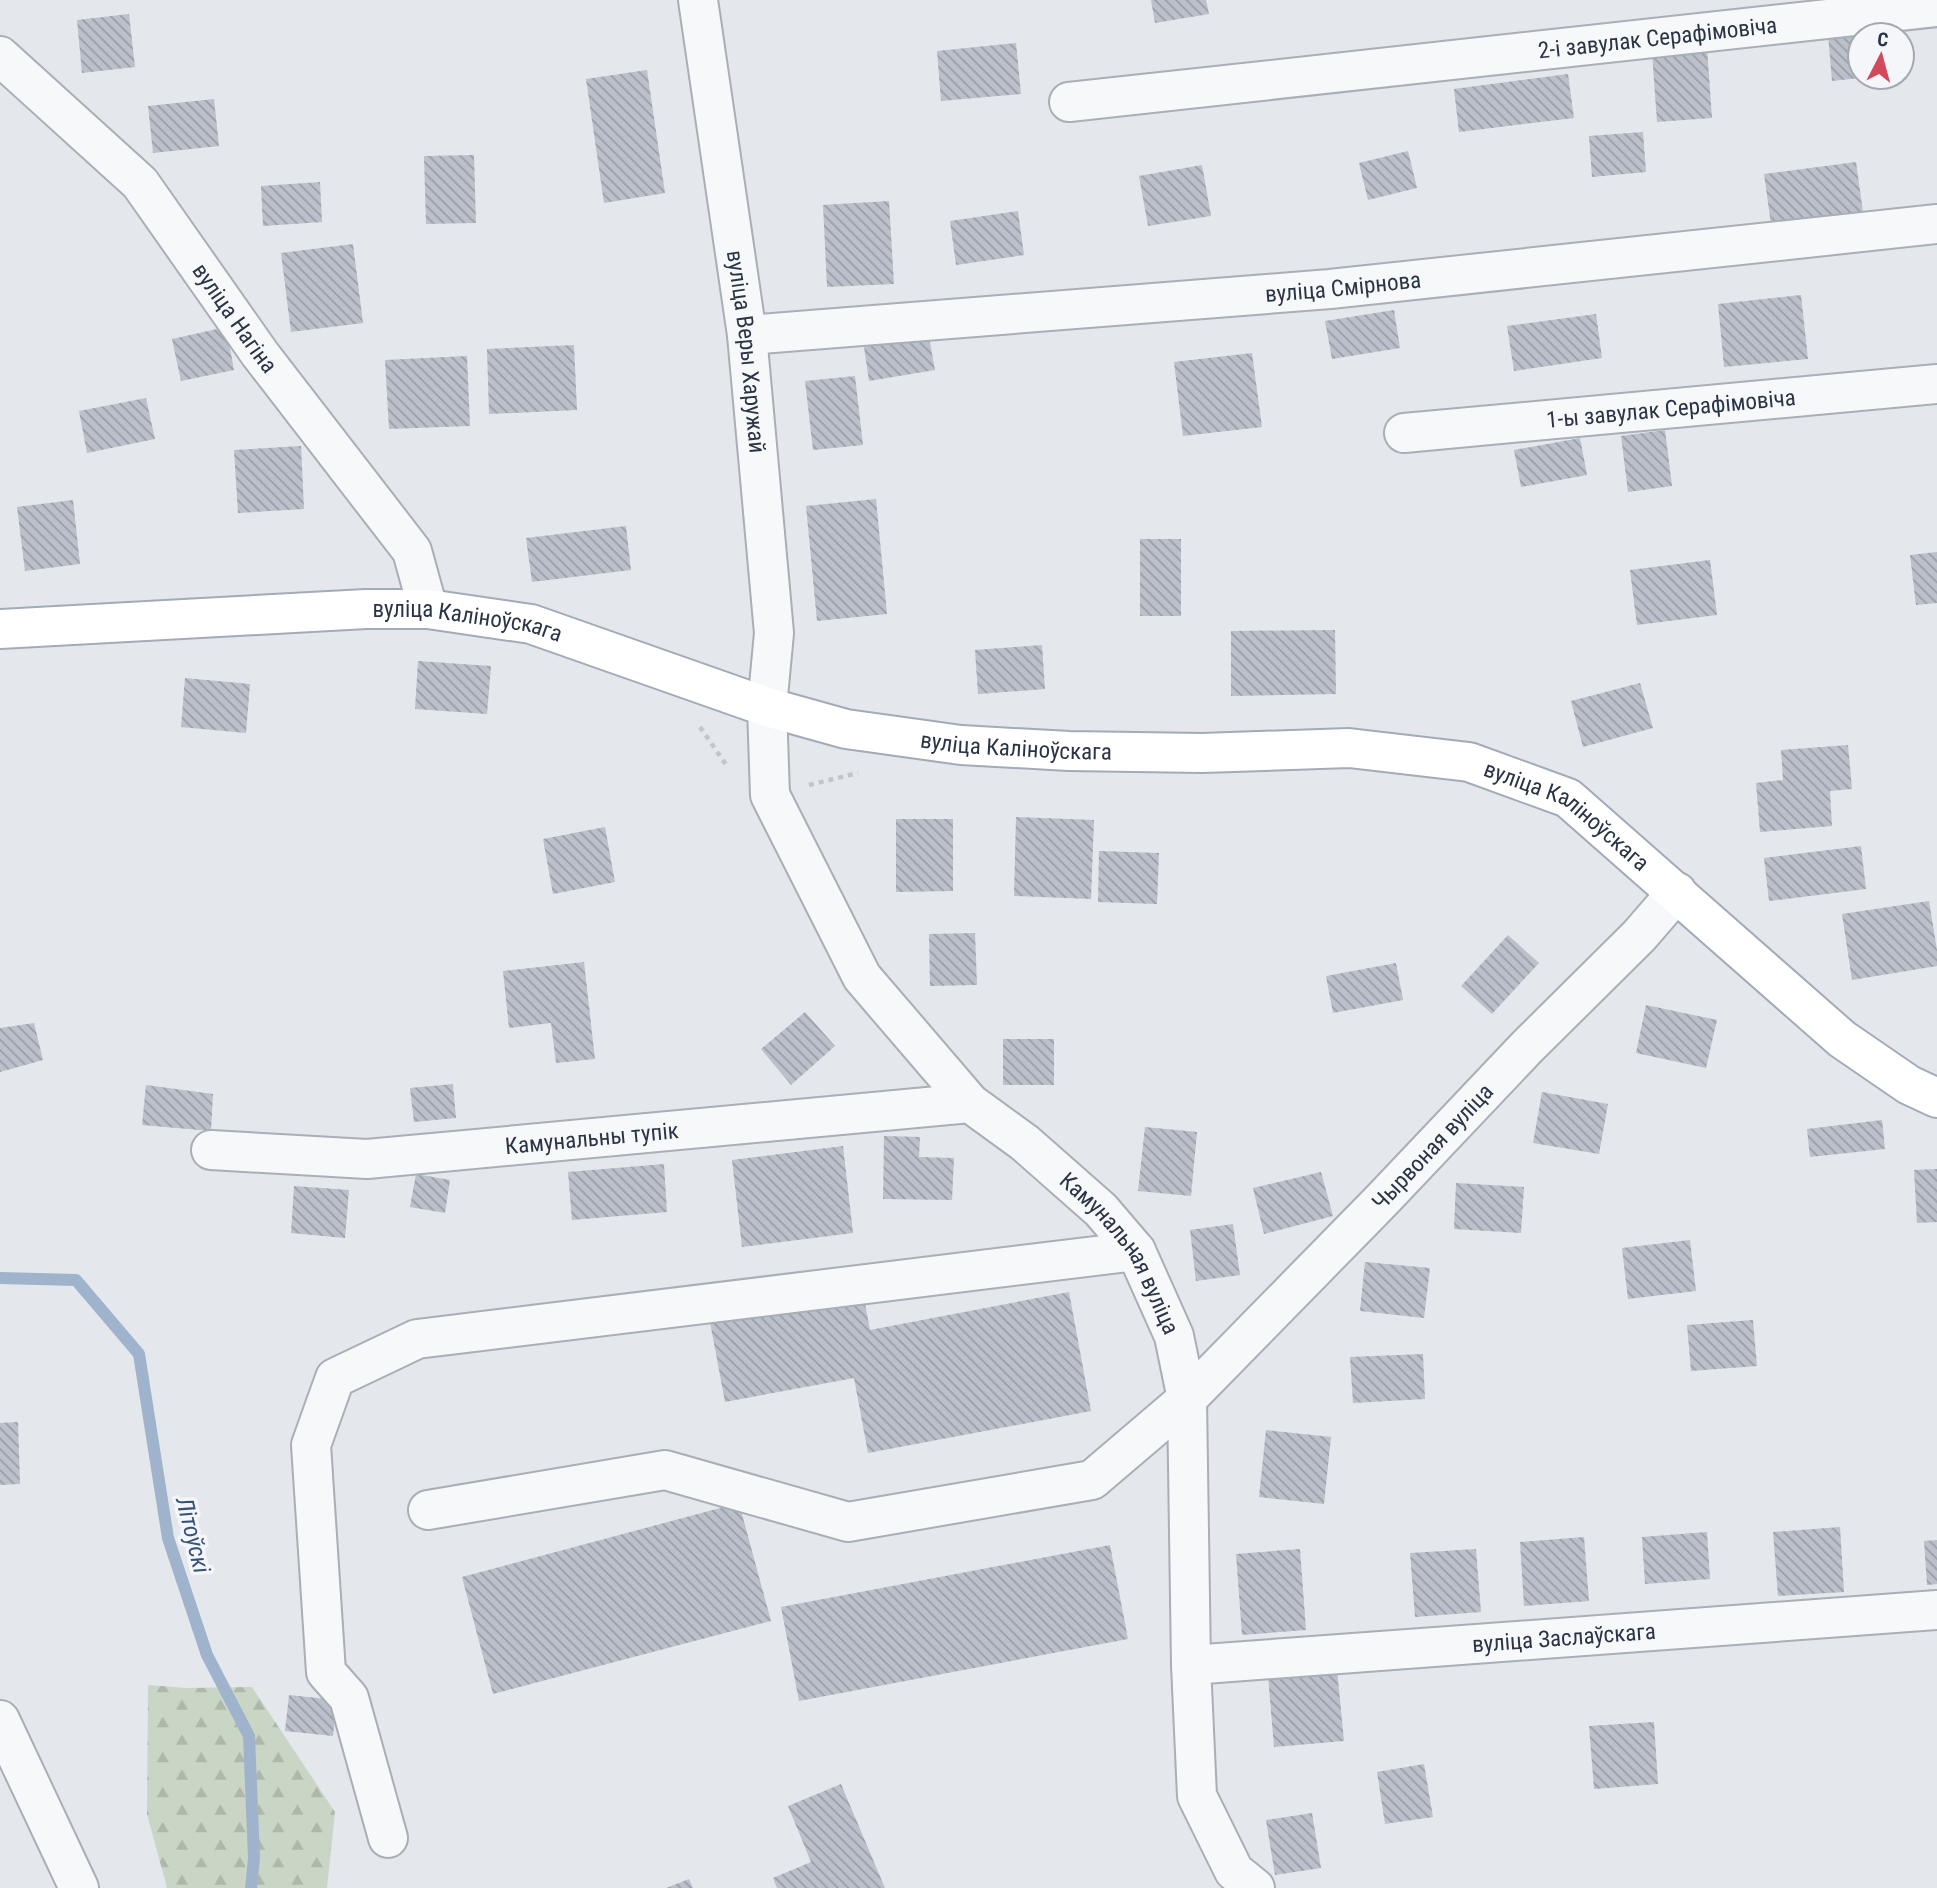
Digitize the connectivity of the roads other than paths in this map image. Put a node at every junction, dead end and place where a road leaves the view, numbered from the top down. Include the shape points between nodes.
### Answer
1 (698, 0) edge
2 (1937, 7) edge
3 (0, 56) edge
4 (1069, 102) dead end
5 (1937, 224) edge
6 (747, 335) junction
7 (1937, 384) edge
8 (1404, 433) dead end
9 (428, 608) junction
10 (0, 629) edge
11 (767, 707) junction
12 (1677, 892) junction
13 (1937, 1098) edge
14 (970, 1103) junction
15 (211, 1150) dead end
16 (1136, 1251) junction
17 (1187, 1399) junction
18 (428, 1510) dead end
19 (1937, 1609) edge
20 (1191, 1665) junction
21 (0, 1720) edge
22 (388, 1838) dead end
23 (79, 1888) edge
24 (1255, 1888) edge

1 - 6 street, вуліца Веры Харужай
2 - 4 street, 2-і завулак Серафімовіча
3 - 9 street, вуліца Нагіна via 140,183 260,354 412,551
5 - 6 street, вуліца Смірнова via 1330,289
6 - 11 street, вуліца Веры Харужай via 774,633
7 - 8 street, 1-ы завулак Серафімовіча
9 - 10 main road, вуліца Каліноўскага
9 - 11 main road, вуліца Каліноўскага via 531,624
11 - 12 main road, вуліца Каліноўскага via 846,729 961,745 1069,751 1349,748 1469,762 1568,798
11 - 14 street, Камунальная вуліца via 770,795 844,942 862,977
12 - 13 main road, вуліца Каліноўскага via 1842,1039 1909,1085
12 - 17 street, Чырвоная вуліца
14 - 15 street, Камунальны тупік via 367,1159
14 - 16 street, Камунальная вуліца via 1025,1143 1101,1210
16 - 17 street, Камунальная вуліца via 1174,1336
16 - 22 street via 417,1339 335,1378 311,1445 326,1672 349,1698
17 - 18 street, Чырвоная вуліца via 1092,1480 848,1522 665,1470
17 - 20 street, Камунальная вуліца
19 - 20 street, вуліца Заслаўскага
20 - 24 street, Камунальная вуліца via 1197,1796 1234,1871
21 - 23 street

